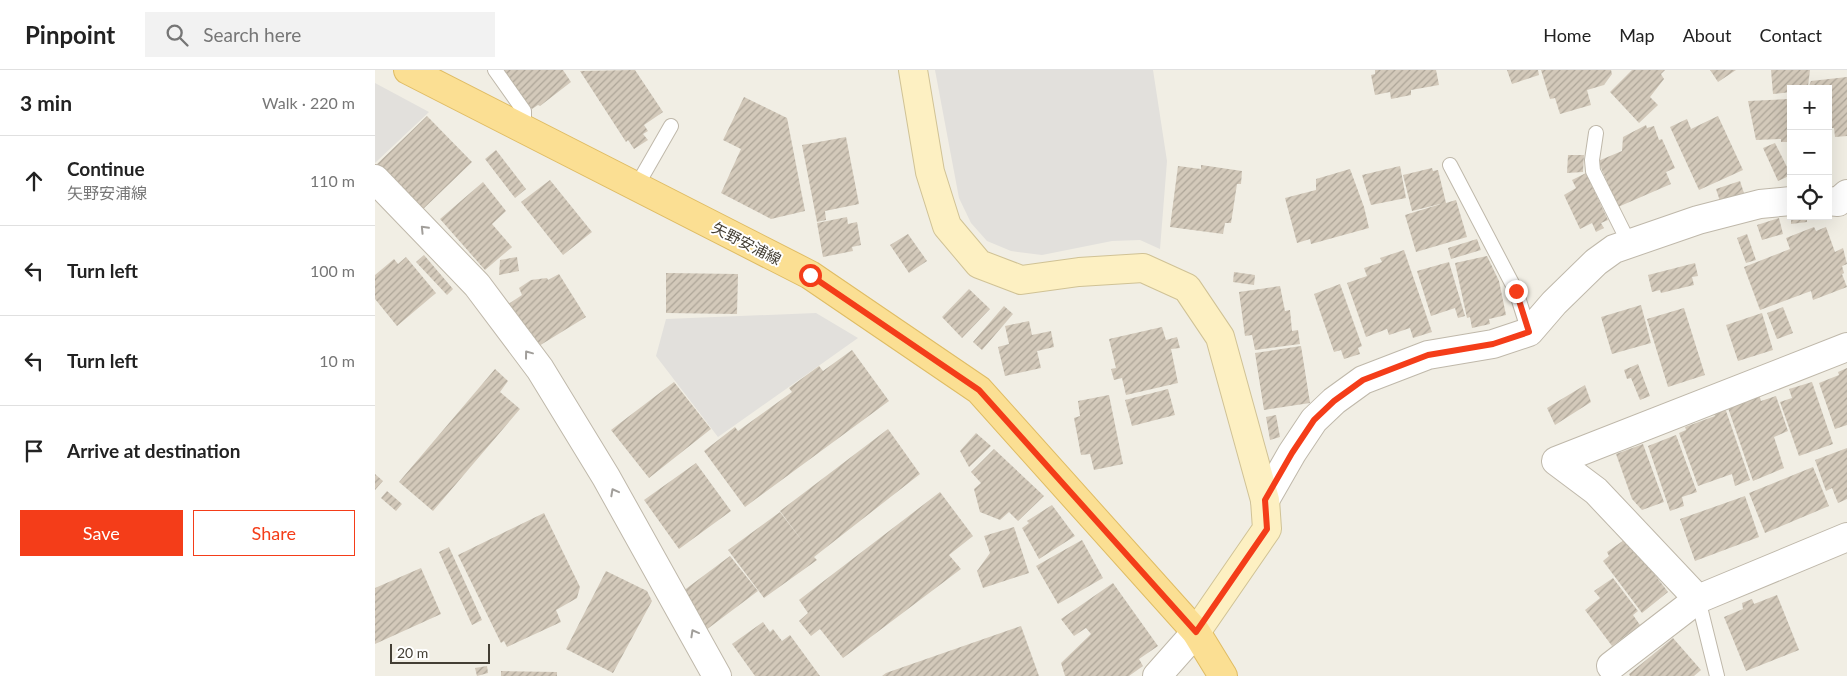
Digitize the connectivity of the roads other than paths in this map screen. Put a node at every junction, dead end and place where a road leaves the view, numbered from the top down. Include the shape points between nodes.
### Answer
1 (407, 70) edge
2 (495, 70) edge
3 (913, 70) edge
4 (671, 126) dead end
5 (524, 129) junction
6 (1596, 133) dead end
7 (1450, 165) dead end
8 (375, 178) edge
9 (636, 187) junction
10 (1787, 201) edge
11 (1629, 243) junction
12 (1529, 332) junction
13 (1847, 346) edge
14 (1265, 500) junction
15 (1847, 537) edge
16 (1699, 599) junction
17 (1196, 632) junction
18 (1611, 666) dead end
19 (717, 676) edge
20 (1157, 676) edge
21 (1223, 676) edge
22 (1717, 676) edge

1 - 5 main road, 矢野安浦線
2 - 5 lane via 524,111
3 - 14 street via 930,172 947,226 979,264 1021,280 1143,268 1187,288 1219,337
4 - 9 lane
5 - 9 main road, 矢野安浦線
6 - 11 lane via 1593,171
7 - 12 lane via 1516,291
19 -> 8 street via 606,477 540,369 477,285
9 - 17 main road, 矢野安浦線 via 810,275 979,390
10 - 11 street via 1760,204 1698,220
11 - 12 street via 1596,262
12 - 14 street via 1493,344 1428,355 1363,380 1314,420
13 - 16 street via 1556,460 1596,491
14 - 17 street via 1267,529
15 - 16 street
16 - 18 street
16 - 22 lane
17 - 20 street
17 - 21 main road, 矢野安浦線

